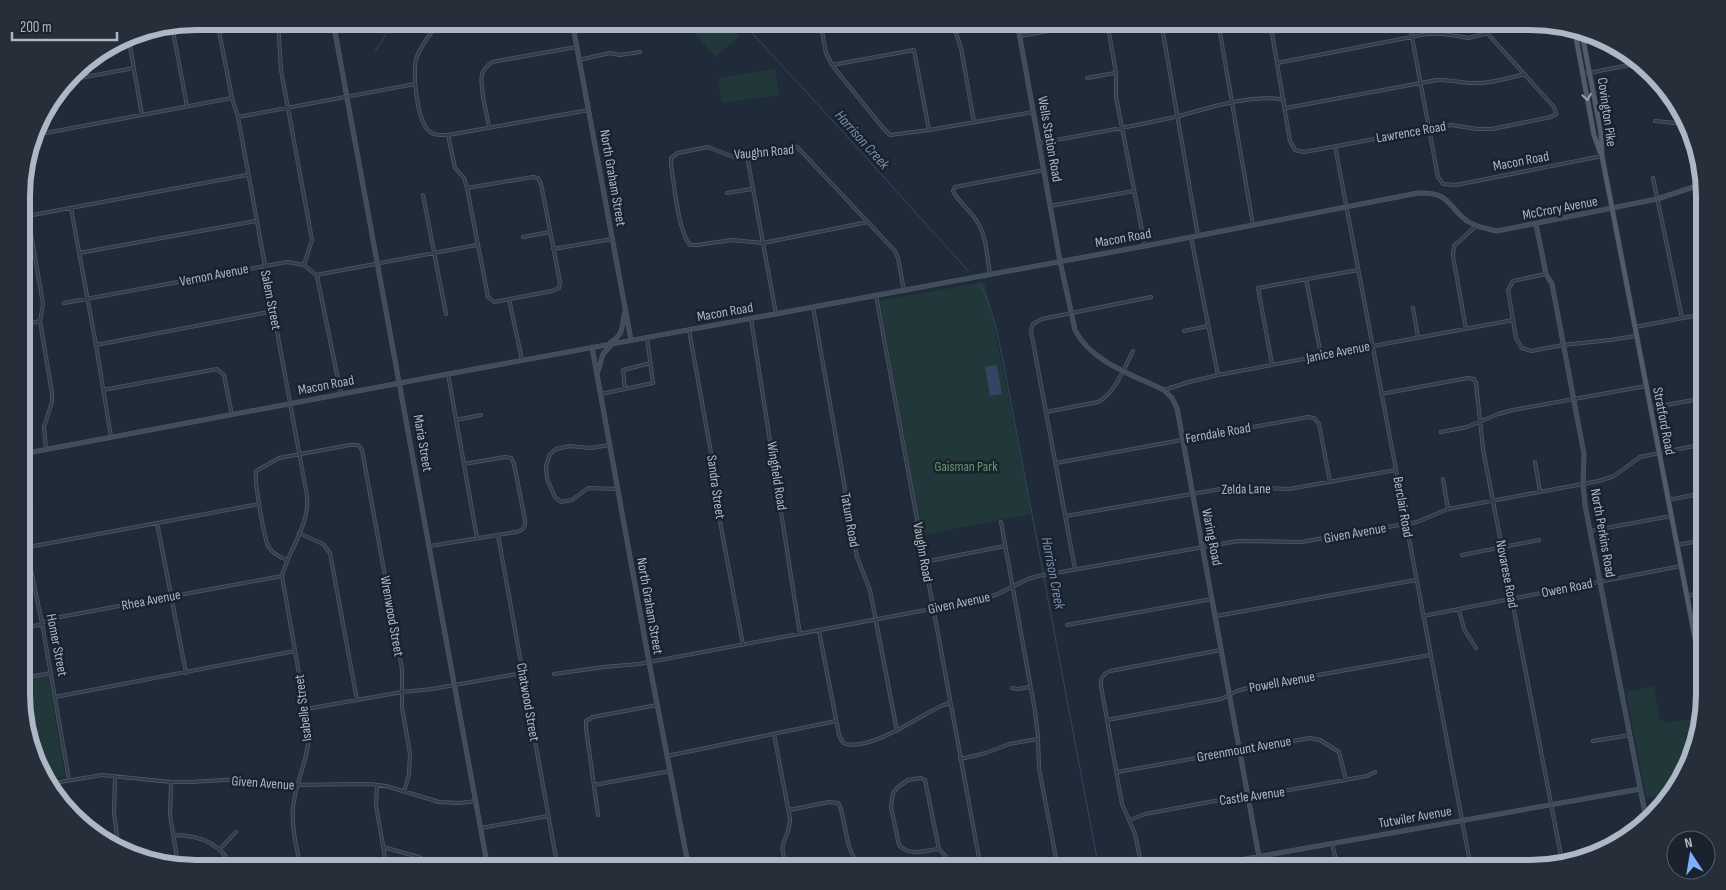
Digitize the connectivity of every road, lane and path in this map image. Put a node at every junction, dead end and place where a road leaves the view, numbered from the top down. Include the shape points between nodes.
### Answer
1 (219, 30) edge
2 (279, 30) edge
3 (336, 30) edge
4 (433, 30) edge
5 (573, 30) edge
6 (822, 30) edge
7 (955, 30) edge
8 (1019, 30) edge
9 (1054, 30) edge
10 (1108, 30) edge
11 (1162, 30) edge
12 (1220, 30) edge
13 (1272, 30) edge
14 (1411, 30) edge
15 (1486, 30) edge
16 (173, 31) edge
17 (1487, 33) junction
18 (1020, 36) junction
19 (1412, 37) junction
20 (1576, 37) edge
21 (1583, 39) edge
22 (130, 44) edge
23 (576, 46) junction
24 (640, 52) dead end
25 (579, 60) junction
26 (1277, 63) junction
27 (832, 65) junction
28 (1632, 65) edge
29 (134, 68) junction
30 (1590, 72) junction
31 (1116, 73) junction
32 (1526, 74) junction
33 (1582, 74) junction
34 (80, 78) edge
35 (1087, 78) dead end
36 (1421, 82) junction
37 (415, 84) junction
38 (347, 96) junction
39 (232, 98) junction
40 (1284, 100) junction
41 (1233, 103) junction
42 (187, 106) junction
43 (288, 108) junction
44 (1286, 108) junction
45 (589, 110) junction
46 (1033, 112) junction
47 (142, 115) junction
48 (1176, 116) junction
49 (238, 117) junction
50 (1655, 120) dead end
51 (974, 122) junction
52 (1679, 123) edge
53 (489, 127) junction
54 (1122, 128) junction
55 (1430, 128) junction
56 (928, 130) junction
57 (42, 134) edge
58 (448, 136) junction
59 (1039, 143) junction
60 (1335, 146) junction
61 (747, 156) junction
62 (1602, 156) junction
63 (1044, 170) junction
64 (247, 174) junction
65 (1653, 178) dead end
66 (1695, 185) edge
67 (467, 188) junction
68 (753, 188) junction
69 (1134, 191) junction
70 (727, 193) dead end
71 (423, 195) dead end
72 (1657, 200) junction
73 (1050, 206) junction
74 (1346, 206) junction
75 (71, 208) junction
76 (1612, 209) junction
77 (30, 216) edge
78 (256, 221) junction
79 (868, 222) junction
80 (1536, 224) junction
81 (1253, 225) junction
82 (1476, 226) junction
83 (30, 228) edge
84 (550, 232) junction
85 (1198, 236) junction
86 (523, 237) dead end
87 (1190, 237) junction
88 (612, 239) junction
89 (763, 242) junction
90 (478, 245) junction
91 (1144, 246) junction
92 (553, 249) junction
93 (79, 253) junction
94 (434, 253) junction
95 (1060, 261) junction
96 (377, 264) junction
97 (304, 265) junction
98 (265, 266) junction
99 (1358, 270) junction
100 (990, 274) junction
101 (1546, 274) junction
102 (316, 275) junction
103 (1306, 279) junction
104 (904, 290) junction
105 (876, 295) junction
106 (1151, 297) dead end
107 (88, 299) junction
108 (509, 299) junction
109 (64, 303) dead end
110 (813, 307) junction
111 (1413, 308) dead end
112 (625, 310) junction
113 (274, 311) junction
114 (1071, 313) junction
115 (446, 314) dead end
116 (776, 314) junction
117 (1696, 316) edge
118 (752, 318) junction
119 (1682, 318) junction
120 (1513, 320) junction
121 (40, 321) junction
122 (30, 323) edge
123 (1208, 326) junction
124 (1635, 327) junction
125 (1466, 329) junction
126 (689, 330) junction
127 (1184, 331) dead end
128 (1636, 336) junction
129 (647, 337) junction
130 (1418, 337) junction
131 (631, 340) junction
132 (613, 343) junction
133 (607, 344) junction
134 (96, 345) junction
135 (1372, 345) junction
136 (1563, 345) junction
137 (592, 347) junction
138 (1134, 351) dead end
139 (1321, 355) junction
140 (522, 360) junction
141 (651, 363) junction
142 (1272, 365) junction
143 (1123, 370) junction
144 (597, 373) junction
145 (448, 374) junction
146 (1218, 375) junction
147 (400, 382) junction
148 (1646, 386) junction
149 (625, 389) junction
150 (103, 390) junction
151 (1164, 390) junction
152 (341, 394) junction
153 (601, 394) junction
154 (1381, 394) junction
155 (1574, 399) junction
156 (1696, 399) edge
157 (290, 404) junction
158 (1650, 408) junction
159 (1046, 412) junction
160 (232, 414) junction
161 (481, 415) dead end
162 (456, 420) junction
163 (1481, 421) junction
164 (1441, 432) dead end
165 (110, 437) junction
166 (1183, 439) junction
167 (611, 445) junction
168 (1696, 446) edge
169 (46, 450) junction
170 (30, 453) edge
171 (1659, 453) junction
172 (299, 454) junction
173 (1056, 462) junction
174 (1535, 462) dead end
175 (464, 464) junction
176 (1396, 470) junction
177 (1443, 479) dead end
178 (1330, 482) junction
179 (1583, 484) junction
180 (619, 488) junction
181 (1540, 492) junction
182 (1192, 493) junction
183 (1696, 495) edge
184 (1668, 500) junction
185 (1493, 501) junction
186 (260, 504) junction
187 (1448, 509) junction
188 (1066, 516) junction
189 (1671, 516) junction
190 (1000, 522) dead end
191 (157, 523) junction
192 (1406, 524) junction
193 (1590, 531) junction
194 (300, 533) junction
195 (498, 535) junction
196 (477, 538) junction
197 (1539, 540) dead end
198 (1696, 541) edge
199 (1677, 545) junction
200 (30, 546) edge
201 (430, 546) junction
202 (1005, 546) junction
203 (1202, 546) junction
204 (1502, 547) junction
205 (1462, 555) dead end
206 (287, 560) junction
207 (924, 562) junction
208 (1681, 566) junction
209 (1075, 570) junction
210 (30, 572) edge
211 (282, 576) junction
212 (1416, 580) junction
213 (1601, 582) junction
214 (1013, 587) junction
215 (1696, 594) edge
216 (171, 596) junction
217 (1687, 596) junction
218 (1212, 599) junction
219 (1512, 599) junction
220 (933, 609) junction
221 (1459, 610) junction
222 (1216, 616) junction
223 (1423, 616) junction
224 (876, 620) junction
225 (42, 623) junction
226 (1067, 625) dead end
227 (30, 627) edge
228 (819, 631) junction
229 (800, 634) junction
230 (1696, 636) edge
231 (743, 645) junction
232 (1476, 648) dead end
233 (1222, 650) junction
234 (296, 651) junction
235 (1430, 655) junction
236 (649, 662) junction
237 (186, 672) junction
238 (51, 673) junction
239 (523, 673) junction
240 (554, 674) dead end
241 (30, 677) edge
242 (455, 685) junction
243 (1030, 687) junction
244 (1012, 688) dead end
245 (402, 692) junction
246 (1230, 695) junction
247 (55, 697) junction
248 (356, 700) junction
249 (950, 703) junction
250 (657, 705) junction
251 (306, 709) junction
252 (1107, 720) junction
253 (836, 722) junction
254 (897, 730) junction
255 (774, 734) junction
256 (1630, 735) junction
257 (1038, 740) junction
258 (1593, 741) dead end
259 (1240, 749) junction
260 (667, 756) junction
261 (960, 759) junction
262 (670, 772) junction
263 (1116, 772) junction
264 (1375, 772) dead end
265 (115, 776) junction
266 (69, 780) junction
267 (1346, 780) junction
268 (171, 782) junction
269 (56, 783) edge
270 (297, 785) junction
271 (377, 785) junction
272 (594, 785) junction
273 (1640, 789) junction
274 (404, 792) junction
275 (1250, 798) junction
276 (476, 801) junction
277 (1551, 805) junction
278 (789, 810) junction
279 (1645, 813) edge
280 (598, 815) dead end
281 (549, 816) junction
282 (1130, 820) junction
283 (1461, 820) junction
284 (481, 828) junction
285 (236, 832) dead end
286 (173, 835) junction
287 (117, 840) edge
288 (1332, 844) junction
289 (384, 847) junction
290 (220, 849) junction
291 (939, 849) junction
292 (1260, 857) junction
293 (1561, 857) edge
294 (177, 859) edge
295 (229, 860) edge
296 (300, 860) edge
297 (386, 860) edge
298 (424, 860) edge
299 (486, 860) edge
300 (556, 860) edge
301 (687, 860) edge
302 (784, 860) edge
303 (855, 860) edge
304 (949, 860) edge
305 (979, 860) edge
306 (1056, 860) edge
307 (1140, 860) edge
308 (1242, 860) edge
309 (1261, 860) edge
310 (1336, 860) edge
311 (1469, 860) edge

1 - 39 street, Salem Street
2 - 43 street
3 - 38 street, Maria Street
4 - 37 street via 418,54 414,67
5 - 23 street, North Graham Street
6 - 27 street
7 - 51 street
8 - 18 street, Wells Station Road
9 - 18 street
10 - 31 street
11 - 48 street
12 - 41 street
13 - 26 street
14 - 19 street
15 - 17 street
16 - 42 street
17 - 19 street via 1469,38 1443,34
17 - 32 street
18 - 46 street, Wells Station Road
19 - 26 street
19 - 36 street
20 - 33 main road, Covington Pike
21 - 30 main road, Covington Pike
22 - 29 street
23 - 25 street, North Graham Street
23 - 53 street via 492,62 485,67 482,75
24 - 25 street via 610,53
25 - 45 street, North Graham Street
26 - 40 street
27 - 56 street via 890,135
27 - 56 street via 914,50
28 - 30 street
29 - 34 street
29 - 47 street
30 - 33 street
30 - 62 main road, Covington Pike
31 - 35 street
31 - 54 street
32 - 36 street via 1473,83 1451,79
32 - 55 street, Lawrence Road via 1554,107 1556,114 1552,117 1492,129 1452,125
33 -> 62 main road, Covington Pike via 1594,136
36 - 44 street
36 - 55 street
37 - 38 street
37 - 58 street via 422,121 427,130 436,136
38 - 43 street
38 - 96 street, Maria Street
39 - 42 street
39 - 49 street, Salem Street
40 - 41 street via 1266,98
40 - 44 street
41 - 48 street
41 - 81 street
42 - 47 street
43 - 49 street
43 - 97 street via 312,240
44 - 60 street, Lawrence Road via 1290,141 1295,150 1304,152
45 - 53 street
45 - 88 street, North Graham Street
46 - 51 street
46 - 59 street, Wells Station Road
47 - 57 street
48 - 54 street
48 - 85 street
49 - 64 street, Salem Street
50 - 52 street
51 - 56 street
53 - 58 street
54 - 59 street
54 - 69 street
55 - 60 street, Lawrence Road
55 - 62 street, Macon Road via 1438,177 1443,184 1456,185
58 - 67 street via 455,168 464,178
59 - 63 street, Wells Station Road
60 - 74 street, Berclair Road
61 - 68 street
61 - 79 street, Vaughn Road via 797,147
61 - 89 street, Vaughn Road via 736,158 708,147 678,153 671,158 677,206 690,245 732,240
62 - 76 main road, Stratford Road
63 - 73 street, Wells Station Road
63 - 100 street via 955,188 953,192 957,198 978,222
64 - 75 street
64 - 78 street, Salem Street
65 - 72 street
66 - 72 street, McCrory Avenue
67 - 84 street via 533,176 538,178
67 - 90 street
68 - 70 street
68 - 89 street
69 - 73 street
69 - 91 street
71 - 94 street
72 - 76 street, McCrory Avenue
72 - 119 street
73 - 95 street, Wells Station Road
74 - 81 street, Macon Road
74 - 82 street, Macon Road via 1431,193 1451,202 1466,220
74 - 99 street, Berclair Road
75 - 77 street
75 - 93 street
76 - 80 street, McCrory Avenue
76 - 124 main road, Stratford Road
78 - 93 street
78 - 98 street, Salem Street
79 - 89 street
79 - 104 street, Vaughn Road via 895,251
80 - 82 street, McCrory Avenue via 1497,231
80 - 101 street, North Perkins Road
81 - 85 street, Macon Road
82 - 125 street via 1454,246 1453,256
83 - 121 street via 43,304
84 - 86 street
84 - 92 street
85 - 87 street, Macon Road
87 - 91 street, Macon Road
87 - 123 street
88 - 92 street
88 - 112 street, North Graham Street
89 - 116 street
90 - 94 street
90 - 108 street via 488,297 494,302
91 - 95 street, Macon Road
92 - 108 street via 559,288
93 - 107 street
94 - 96 street
94 - 115 street
95 - 100 street, Macon Road
95 - 114 street
96 - 102 street
96 - 147 street, Maria Street
97 - 98 street, Vernon Avenue via 287,262
97 - 102 street
98 - 107 street, Vernon Avenue
98 - 113 street, Salem Street
99 - 103 street
99 - 135 street, Berclair Road
100 - 104 street, Macon Road
101 - 120 street via 1510,285
101 - 136 street, North Perkins Road via 1552,284
102 - 152 street
103 - 139 street
103 - 142 street via 1258,288
104 - 105 street, Macon Road
105 - 110 street, Macon Road
105 - 207 street, Vaughn Road
106 - 114 street
107 - 109 street, Vernon Avenue
107 - 134 street
108 - 140 street
110 - 116 street, Macon Road
110 - 224 street, Tatum Road via 857,557 870,590
111 - 130 street
112 - 131 street, North Graham Street
112 - 133 street via 621,334
113 - 134 street
113 - 157 street, Salem Street
114 - 143 street via 1075,330 1087,347
114 - 159 street via 1042,319 1033,324 1031,331
116 - 118 street, Macon Road
117 - 119 street
118 - 126 street, Macon Road
118 - 229 street, Wingfield Road
119 - 124 street
120 - 125 street, Janice Avenue
120 - 136 street via 1516,338 1522,348 1531,351
121 - 122 street
121 - 169 street via 52,393 44,427
123 - 127 street
123 - 146 street
124 - 128 main road, Stratford Road
125 - 130 street, Janice Avenue
126 - 129 street, Macon Road
126 - 231 street, Sandra Street
128 - 136 street
128 - 148 main road, Stratford Road
129 - 131 street, Macon Road
129 - 141 street
130 - 135 street, Janice Avenue
131 - 132 street, Macon Road
132 - 133 street, Macon Road
132 - 144 street via 603,354
133 - 137 street, Macon Road
134 - 150 street
135 - 139 street, Janice Avenue
135 - 154 street, Berclair Road
136 - 155 street, North Perkins Road
137 - 140 street, Macon Road
137 - 144 street, North Graham Street
138 - 143 street
139 - 142 street, Janice Avenue
140 - 145 street, Macon Road
141 - 149 street via 623,370
141 - 149 street via 653,383
142 - 146 street, Janice Avenue
143 - 151 street
143 - 159 street via 1105,399
144 - 153 street, North Graham Street
145 - 147 street, Macon Road
145 - 162 street
146 - 151 street, Janice Avenue
147 - 152 street, Macon Road
147 - 201 street, Maria Street
148 - 155 street
148 - 158 main road, Stratford Road
149 - 153 street
150 - 160 street via 220,370
150 - 165 street
151 - 166 street, Waring Road via 1175,402
152 - 157 street, Macon Road
153 - 167 street, North Graham Street
154 - 163 street, Novarese Road via 1472,378 1477,386
154 - 176 street, Berclair Road
155 - 163 street via 1513,410
155 - 179 street, North Perkins Road via 1584,454
156 - 158 street
157 - 160 street, Macon Road
157 - 172 street, Salem Street
158 - 171 main road, Stratford Road
159 - 173 street
160 - 165 street, Macon Road
161 - 162 street
162 - 175 street
163 - 164 street
163 - 185 street, Novarese Road
165 - 169 street, Macon Road
166 - 173 street, Ferndale Road
166 - 178 street, Ferndale Road via 1314,418 1319,424
166 - 182 street, Waring Road
167 - 180 street, North Graham Street
167 - 180 street via 556,449 547,461 547,479 555,497 563,502 572,500 588,488
168 - 171 street, Given Avenue
169 - 170 street, Macon Road
171 - 179 street, Given Avenue via 1634,460 1608,478
171 - 184 main road, Stratford Road
172 - 186 street via 279,458 259,468 255,478
172 - 194 street, Salem Street via 308,501
172 - 245 street, Wrenwood Street via 355,444 362,450 401,664
173 - 188 street
174 - 181 street
175 - 195 street via 508,457 513,460 525,526 523,530
175 - 196 street
176 - 178 street, Zelda Lane
176 - 192 street, Berclair Road
177 - 187 street
178 - 182 street, Zelda Lane via 1289,490 1232,487
179 - 181 street, Given Avenue
179 - 193 street, North Perkins Road
180 - 236 street, North Graham Street
181 - 185 street, Given Avenue
182 - 188 street, Zelda Lane
182 - 203 street, Waring Road
183 - 184 street
184 - 189 main road, Stratford Road
185 - 187 street, Given Avenue
185 - 204 street, Novarese Road
186 - 191 street
186 - 206 street via 268,544 273,552
187 - 192 street, Given Avenue
188 - 209 street
189 - 193 street
189 - 199 main road, Stratford Road
190 - 202 street
191 - 200 street
191 - 216 street
192 - 203 street, Given Avenue via 1301,542 1238,541
192 - 212 street, Berclair Road
193 - 213 street, North Perkins Road
194 - 206 street, Salem Street
194 - 248 street via 324,544 330,553
195 - 196 street
195 - 239 street, Chatwood Street
196 - 201 street
197 - 204 street
198 - 199 street
199 - 208 main road, Stratford Road
201 - 242 street, Maria Street
202 - 207 street
202 - 214 street
203 - 209 street, Given Avenue
203 - 218 street, Waring Road
204 - 205 street
204 - 219 street, Novarese Road
206 - 211 street, Salem Street
207 - 220 street, Vaughn Road
208 - 213 street, Owen Road
208 - 217 main road, Stratford Road
209 - 214 street, Given Avenue via 1038,576
210 - 225 street, Homer Street
211 - 216 street, Rhea Avenue
211 - 234 street, Isabelle Street
212 - 222 street
212 - 223 street, Berclair Road
213 - 219 street, Owen Road
213 - 256 street, North Perkins Road
214 - 220 street, Given Avenue via 985,599
214 - 243 street
215 - 217 street
216 - 225 street, Rhea Avenue
216 - 237 street
217 - 230 main road, Stratford Road
218 - 222 street, Waring Road
218 - 226 street
219 - 221 street, Owen Road
219 - 277 street, Novarese Road
220 - 224 street, Given Avenue
220 - 249 street, Vaughn Road
221 - 223 street, Owen Road
221 - 232 street via 1464,629
222 - 233 street, Waring Road
223 - 235 street, Berclair Road
224 - 228 street, Given Avenue
224 - 254 street, Tatum Road
225 - 227 street, Rhea Avenue
225 - 238 street, Homer Street
228 - 229 street, Given Avenue
228 - 253 street
229 - 231 street, Given Avenue
231 - 236 street, Given Avenue
233 - 246 street, Waring Road
233 - 252 street via 1110,671 1102,676 1100,686
234 - 237 street
234 - 251 street, Isabelle Street
235 - 246 street, Powell Avenue via 1251,687
235 - 283 street, Berclair Road
236 - 240 street, Given Avenue
236 - 250 street, North Graham Street
237 - 247 street
238 - 241 street
238 - 247 street, Homer Street
239 - 242 street
239 - 281 street, Chatwood Street
242 - 245 street
242 - 276 street, Maria Street
243 - 244 street
243 - 257 street
245 - 248 street
245 - 274 street, Wrenwood Street via 410,754
246 - 252 street, Powell Avenue
246 - 259 street, Waring Road
247 - 266 street, Homer Street
248 - 251 street
249 - 254 street
249 - 261 street, Vaughn Road
250 - 260 street, North Graham Street
250 - 272 street via 587,720
251 - 270 street, Isabelle Street via 308,748
252 - 263 street
253 - 254 street via 839,737 845,744 878,740
253 - 255 street
255 - 260 street
255 - 278 street
256 - 258 street
256 - 273 street, North Perkins Road
257 - 261 street via 1009,744
257 - 306 street via 1039,768
259 - 263 street, Greenmount Avenue
259 - 267 street, Greenmount Avenue via 1314,738 1339,752
259 - 275 street, Waring Road
260 - 262 street, North Graham Street
261 - 305 street, Vaughn Road
262 - 272 street
262 - 301 street, North Graham Street
263 - 282 street via 1123,806
264 - 267 street, Castle Avenue
265 - 266 street, Given Avenue
265 - 268 street, Given Avenue
265 - 287 street
266 - 269 street, Given Avenue
267 - 275 street, Castle Avenue
268 - 270 street, Given Avenue via 240,779
268 - 286 street
270 - 271 street, Given Avenue
270 - 296 street, Isabelle Street via 293,816
271 - 274 street, Given Avenue
271 - 289 street via 376,805
272 - 280 street
273 - 277 street, Tutwiler Avenue
273 - 279 street, North Perkins Road
274 - 276 street, Given Avenue via 439,802
275 - 282 street, Castle Avenue via 1236,797 1141,815
275 - 292 street, Waring Road
276 - 284 street, Maria Street
277 - 283 street, Tutwiler Avenue
277 - 293 street, Novarese Road
278 - 302 street via 790,823 783,840
278 - 303 street via 838,803
281 - 284 street
281 - 300 street, Chatwood Street
282 - 307 street
283 - 288 street, Tutwiler Avenue
283 - 311 street, Berclair Road
284 - 299 street, Maria Street
285 - 290 street
286 - 290 street via 199,838
286 - 294 street
288 - 292 street, Tutwiler Avenue
288 - 310 street
289 - 297 street
289 - 298 street
290 - 295 street
291 - 291 street via 914,852 899,845 891,804 895,790 904,782 923,778
291 - 304 street
292 - 308 street, Tutwiler Avenue
292 - 309 street, Waring Road

